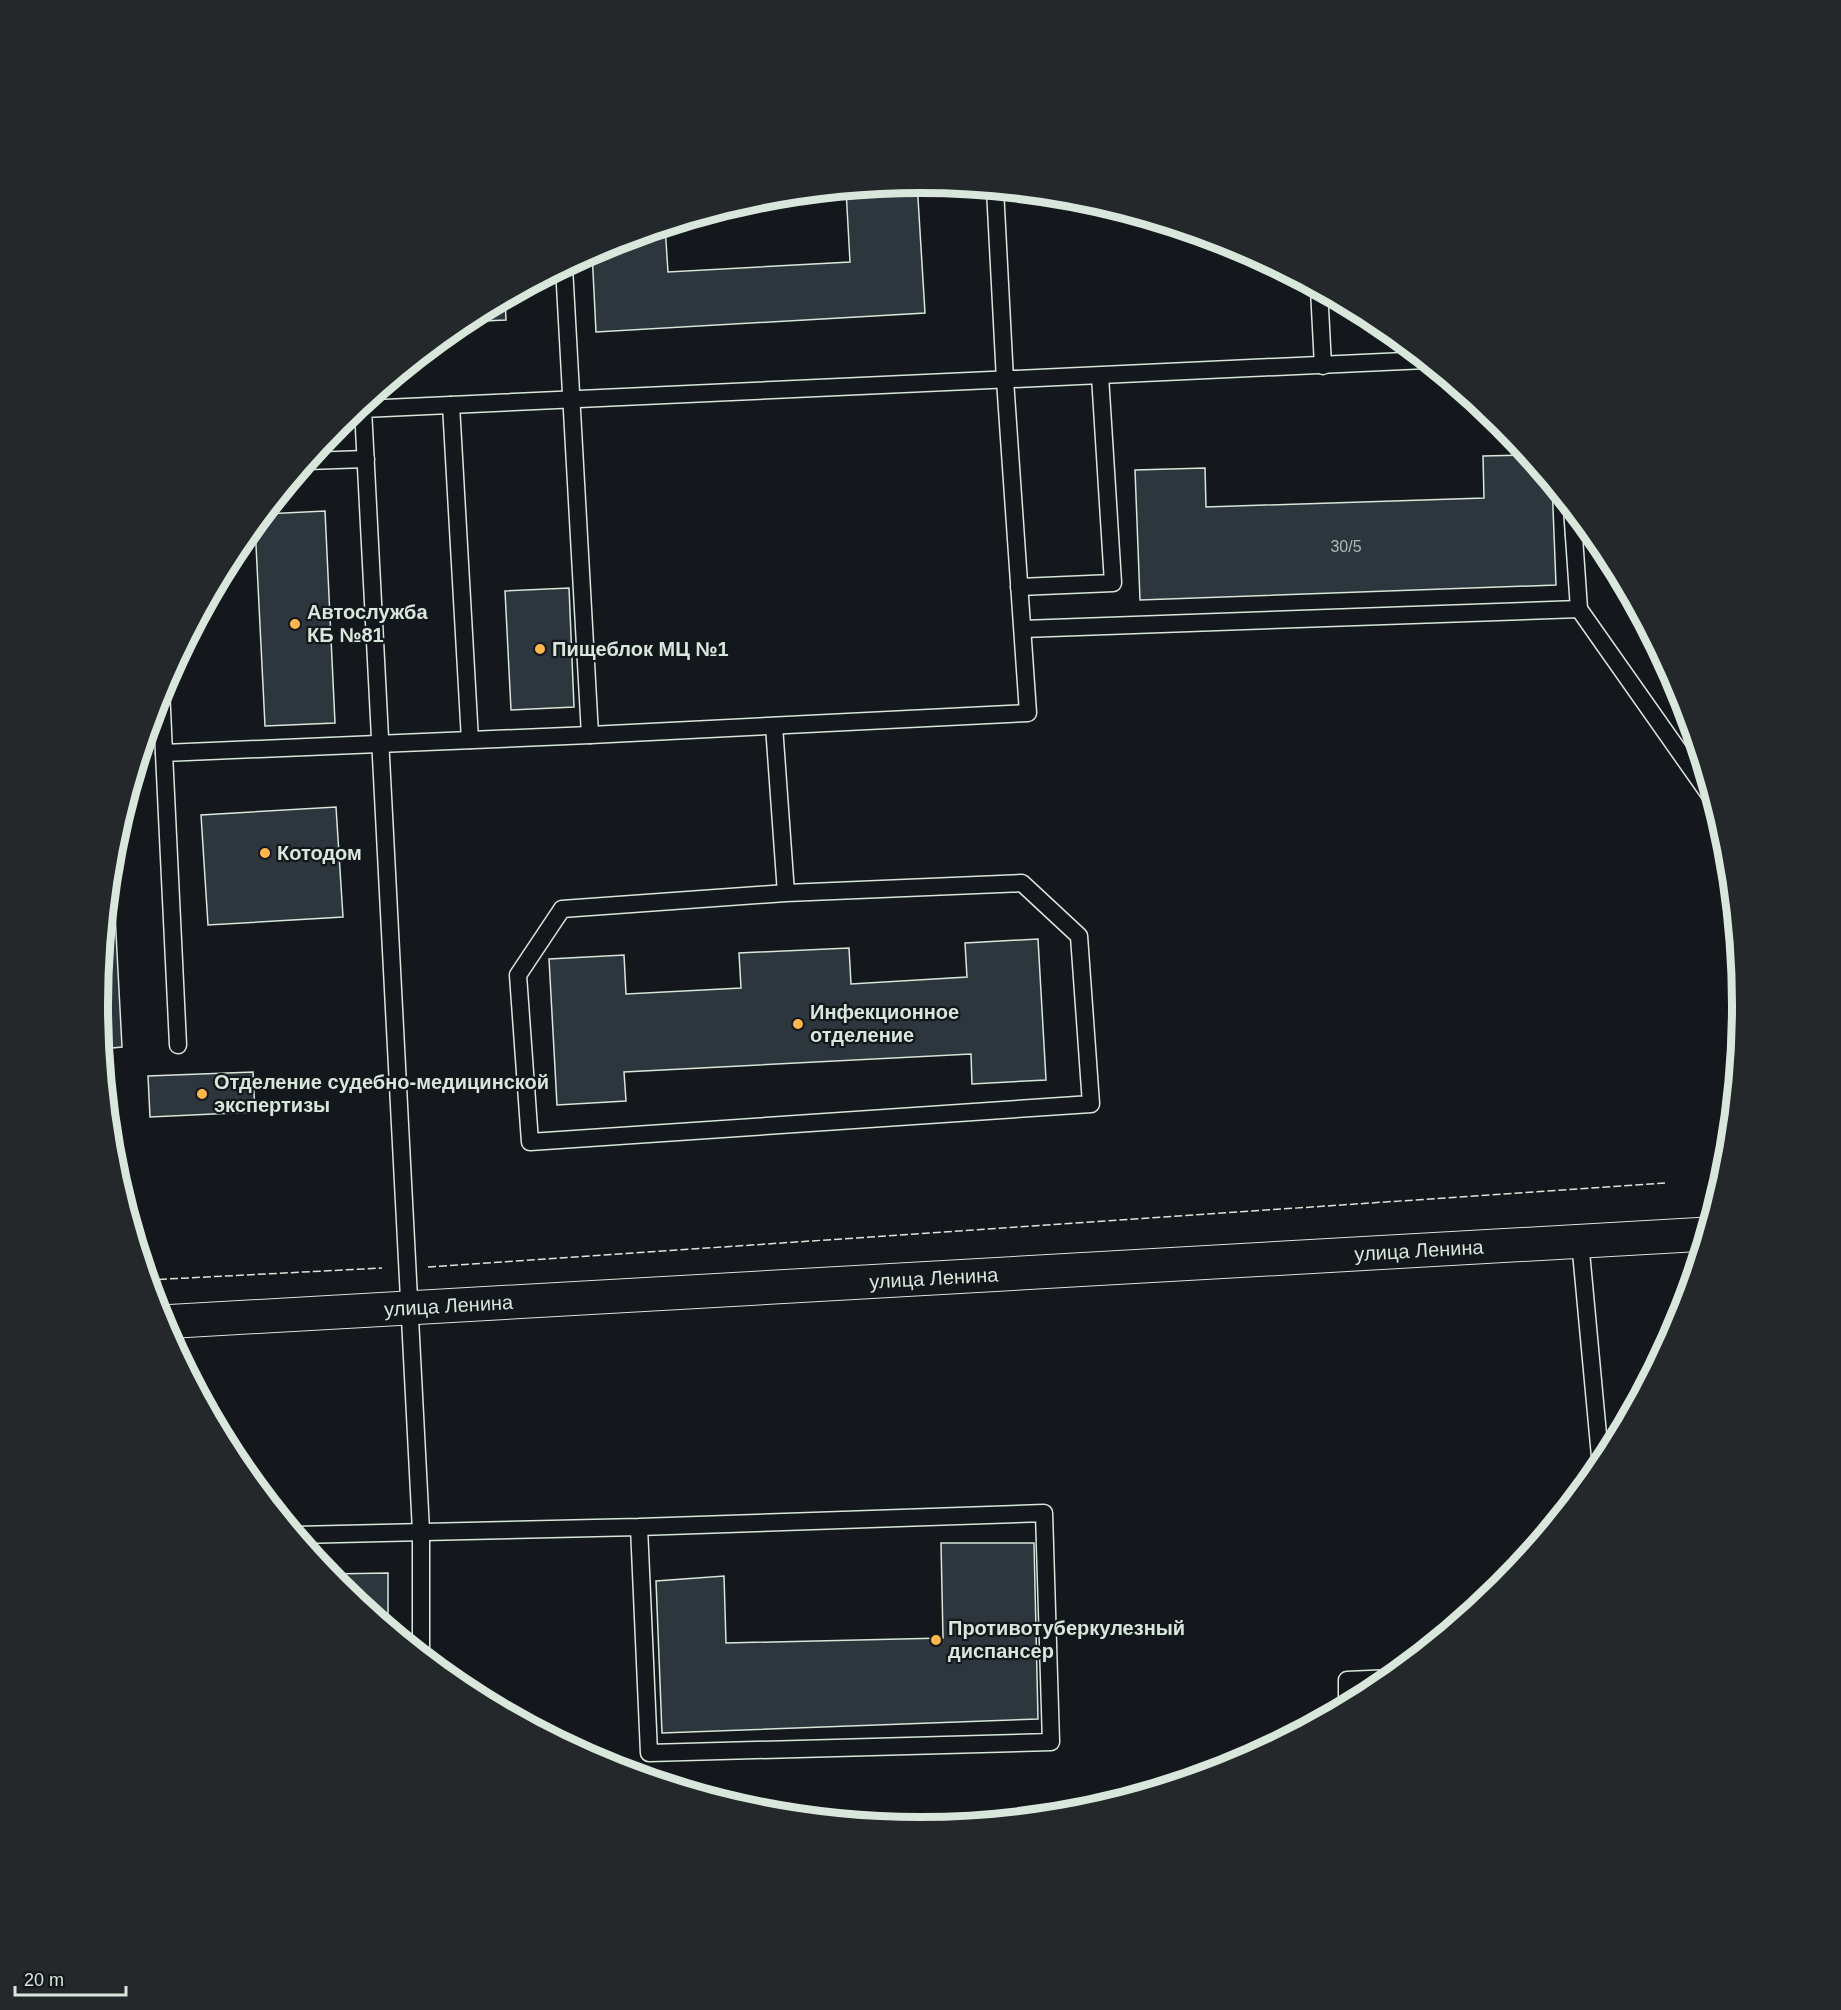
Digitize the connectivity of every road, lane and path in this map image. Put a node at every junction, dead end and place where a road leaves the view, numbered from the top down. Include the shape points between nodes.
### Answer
1 (996, 196) edge
2 (564, 274) edge
3 (1319, 297) edge
4 (1416, 361) edge
5 (1323, 366) junction
6 (1100, 376) junction
7 (1005, 380) junction
8 (571, 401) junction
9 (451, 405) junction
10 (372, 406) edge
11 (363, 414) edge
12 (366, 459) junction
13 (318, 461) edge
14 (1573, 521) edge
15 (1574, 535) junction
16 (1582, 535) edge
17 (1019, 587) junction
18 (1579, 609) junction
19 (1023, 629) junction
20 (162, 714) edge
21 (774, 726) junction
22 (590, 735) junction
23 (470, 740) junction
24 (380, 744) junction
25 (164, 753) junction
26 (1702, 783) edge
27 (786, 893) junction
28 (178, 1045) dead end
29 (1699, 1234) edge
30 (1580, 1241) junction
31 (408, 1307) junction
32 (172, 1321) edge
33 (1599, 1450) edge
34 (639, 1527) junction
35 (421, 1531) junction
36 (305, 1535) edge
37 (421, 1646) edge
38 (1375, 1679) edge
39 (1347, 1697) edge

1 - 7 lane
2 - 8 lane
3 - 5 lane
4 - 5 lane
5 - 6 lane
6 - 7 lane
6 - 17 lane via 1113,583
7 - 8 lane
7 - 17 lane
8 - 9 lane
8 - 22 lane
9 - 10 lane
9 - 23 lane
11 - 12 lane
12 - 13 lane
12 - 24 lane
14 - 15 lane
15 - 16 lane
15 - 18 lane
17 - 19 lane
18 - 19 lane
18 - 26 lane
19 - 21 lane via 1028,713
20 - 25 lane
21 - 22 lane
21 - 27 lane
22 - 23 lane
23 - 24 lane
24 - 25 lane
24 - 31 lane
25 - 28 lane
27 - 27 lane via 562,909 518,975 530,1142 1091,1104 1079,936 1022,883
29 - 30 street, улица Ленина
30 - 31 street, улица Ленина
30 - 33 lane
31 - 32 street, улица Ленина
31 - 35 lane
34 - 34 lane via 649,1753 1051,1742 1044,1513
34 - 35 lane
35 - 36 lane
35 - 37 lane
38 - 39 lane via 1347,1680

